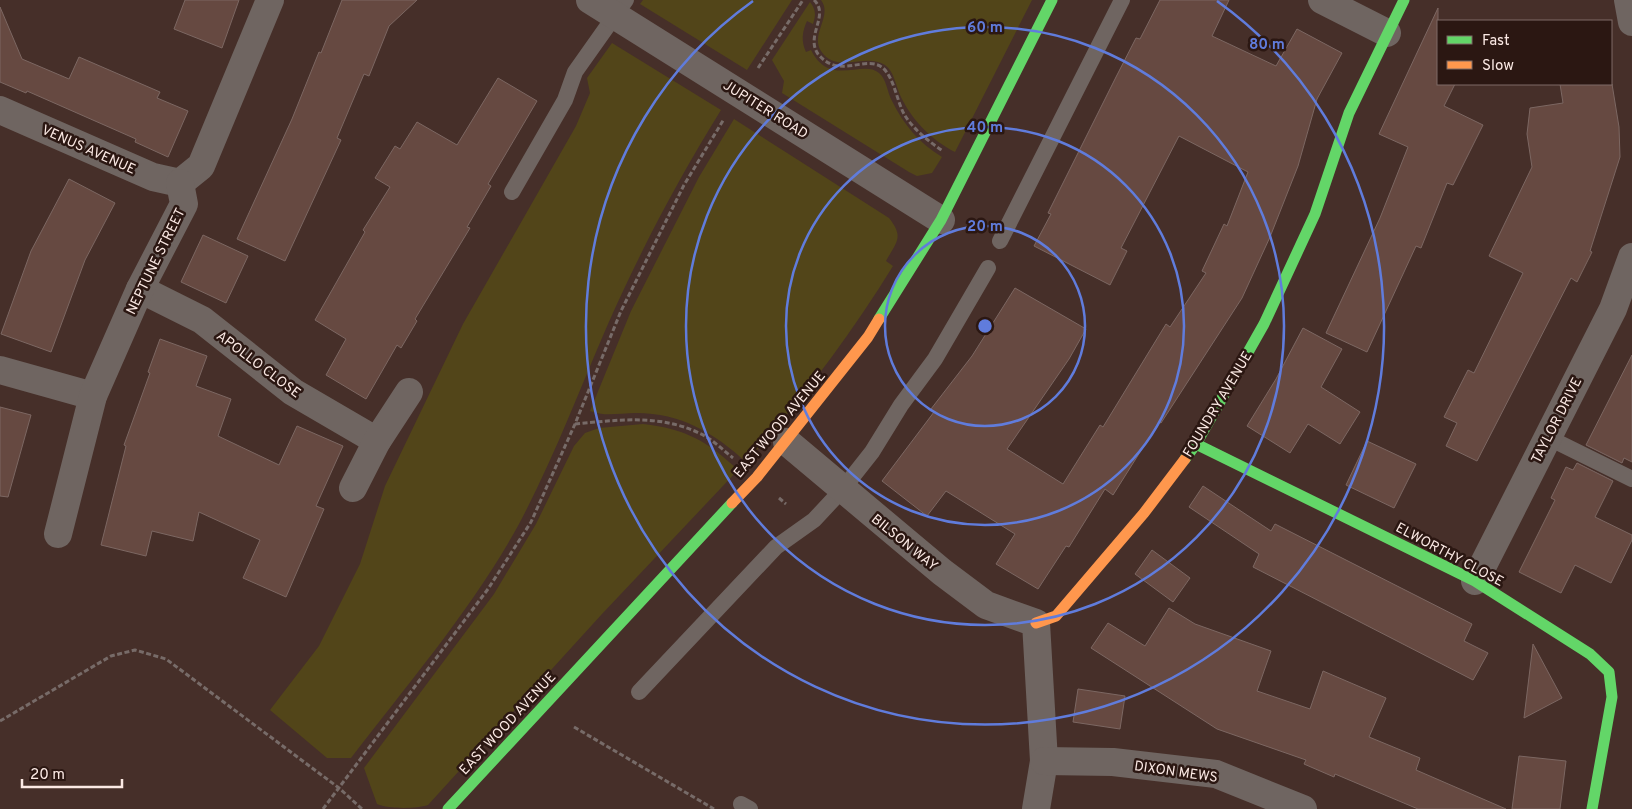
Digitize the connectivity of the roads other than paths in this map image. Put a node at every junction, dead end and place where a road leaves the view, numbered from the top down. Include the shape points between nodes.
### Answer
1 (270, 0) edge
2 (590, 0) edge
3 (1052, 0) edge
4 (1122, 0) edge
5 (1322, 0) edge
6 (1404, 0) edge
7 (1628, 0) edge
8 (620, 8) edge
9 (1632, 22) edge
10 (1387, 33) junction
11 (0, 110) edge
12 (180, 183) junction
13 (512, 192) dead end
14 (942, 220) junction
15 (1000, 241) dead end
16 (1632, 257) edge
17 (988, 268) dead end
18 (140, 289) junction
19 (0, 370) edge
20 (409, 392) dead end
21 (93, 396) junction
22 (1547, 438) junction
23 (377, 441) junction
24 (786, 442) junction
25 (1196, 444) junction
26 (1632, 479) edge
27 (352, 488) dead end
28 (842, 490) junction
29 (58, 534) dead end
30 (1475, 581) junction
31 (1036, 623) junction
32 (639, 692) dead end
33 (1044, 761) junction
34 (448, 809) edge
35 (1036, 809) edge
36 (1303, 809) edge
37 (1592, 809) edge

1 - 12 street via 201,166
2 - 8 street, JUPITER ROAD
3 - 14 street, EAST WOOD AVENUE
4 - 15 lane
5 - 10 street
6 - 10 street, FOUNDRY AVENUE
7 - 9 street
8 - 13 lane via 575,72 565,100
8 - 14 street, JUPITER ROAD
10 - 25 street, FOUNDRY AVENUE via 1349,113 1315,214 1264,324
11 - 12 street, VENUS AVENUE via 154,177
12 - 18 street, NEPTUNE STREET via 184,204
14 - 24 street, EAST WOOD AVENUE via 868,337
16 - 22 street, TAYLOR DRIVE via 1613,309
17 - 28 lane via 935,358 872,452
18 - 21 street, NEPTUNE STREET
18 - 23 street, APOLLO CLOSE via 202,320 293,392
19 - 21 street
20 - 23 street
21 - 29 street, NEPTUNE STREET
22 - 26 lane
22 - 30 street, TAYLOR DRIVE
23 - 27 street
24 - 28 street, BILSON WAY
24 - 34 street, EAST WOOD AVENUE
25 - 30 street, ELWORTHY CLOSE
25 - 31 street, FOUNDRY AVENUE via 1144,513 1056,616
28 - 31 street, BILSON WAY via 986,605
28 - 32 lane via 814,520 776,546
30 - 37 street, ELWORTHY CLOSE via 1590,654 1608,672 1612,697
31 - 33 street
33 - 35 street
33 - 36 street, DIXON MEWS via 1113,762 1216,774

